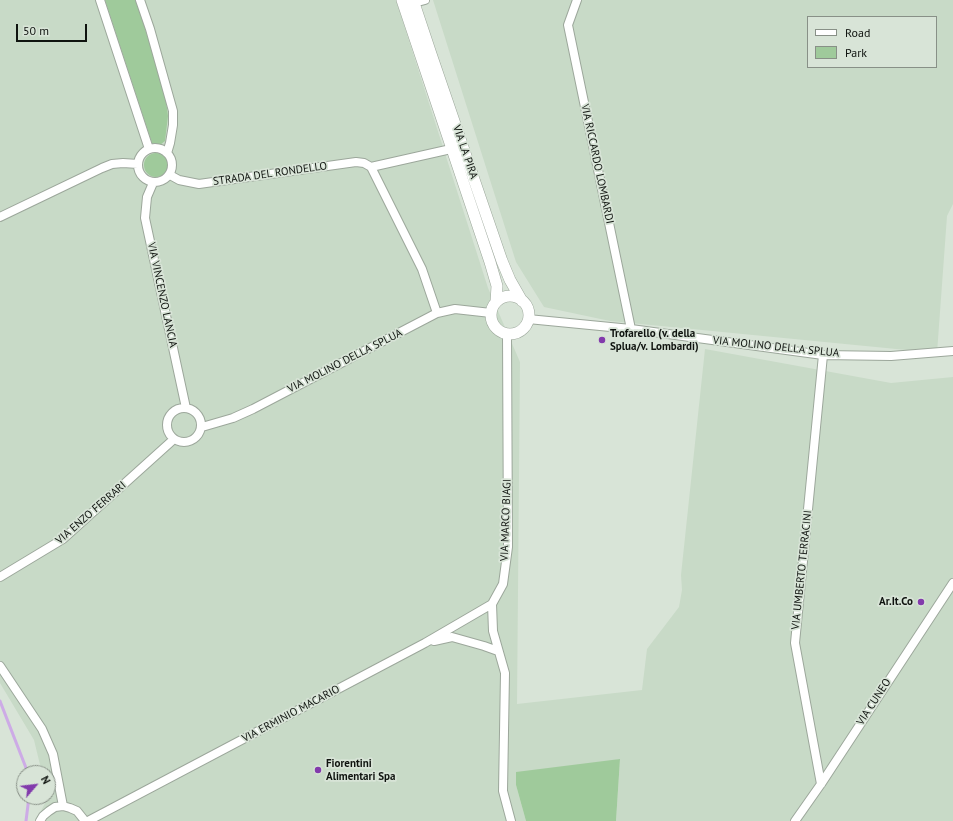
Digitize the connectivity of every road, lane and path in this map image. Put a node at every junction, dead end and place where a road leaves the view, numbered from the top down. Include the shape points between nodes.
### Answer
1 (100, 0) edge
2 (140, 0) edge
3 (402, 0) edge
4 (425, 0) edge
5 (577, 0) edge
6 (414, 2) edge
7 (149, 149) junction
8 (451, 149) junction
9 (167, 152) junction
10 (138, 164) junction
11 (371, 167) junction
12 (170, 175) junction
13 (153, 183) junction
14 (0, 217) edge
15 (522, 301) junction
16 (496, 302) junction
17 (437, 313) junction
18 (491, 313) junction
19 (528, 319) junction
20 (631, 329) junction
21 (507, 334) junction
22 (953, 351) edge
23 (823, 355) junction
24 (186, 408) junction
25 (202, 427) junction
26 (174, 440) junction
27 (0, 577) edge
28 (953, 583) edge
29 (492, 604) junction
30 (425, 643) junction
31 (498, 651) junction
32 (0, 666) edge
33 (821, 784) junction
34 (63, 806) junction
35 (40, 821) edge
36 (85, 821) edge
37 (88, 821) edge
38 (512, 821) edge
39 (795, 821) edge

1 - 7 street
2 - 9 street via 173,111 173,125
3 - 8 street, VIA LA PIRA
4 - 6 street
5 - 20 street, VIA RICCARDO LOMBARDI via 568,25
6 - 15 street, VIA LA PIRA via 502,261
7 - 9 street via 158,148
7 - 10 street via 142,155
8 - 11 street, STRADA DEL RONDELLO
8 - 16 street, VIA LA PIRA via 497,286
9 - 12 street via 172,161
10 - 13 street via 140,174
10 - 14 street via 112,164
11 - 12 street, STRADA DEL RONDELLO via 356,162 199,184 179,180
11 - 17 street via 422,269
12 - 13 street via 162,181
13 - 24 street, VIA VINCENZO LANCIA via 146,197 145,218
15 - 16 street via 512,296
15 - 19 street via 528,312
16 - 18 street
17 - 18 street, VIA MOLINO DELLA SPLUA via 455,309
17 - 25 street, VIA MOLINO DELLA SPLUA via 233,418
18 - 21 street via 493,325
19 - 20 street, VIA MOLINO DELLA SPLUA
19 - 21 street via 523,329
20 - 23 street, VIA MOLINO DELLA SPLUA
21 - 29 street, VIA MARCO BIAGI via 508,547 503,584
22 - 23 street, VIA MOLINO DELLA SPLUA via 891,356
23 - 33 street, VIA UMBERTO TERRACINI via 795,643
24 - 25 street via 196,412
24 - 26 street via 175,411 168,419 168,430
25 - 26 street via 198,436 189,442
26 - 27 street, VIA ENZO FERRARI via 64,540
28 - 33 street, VIA CUNEO
29 - 30 street, VIA ERMINIO MACARIO
29 - 31 street via 493,631
30 - 31 street via 452,637
30 - 37 street, VIA ERMINIO MACARIO
31 - 38 street via 505,672 503,791
32 - 34 street via 42,729 53,754
33 - 39 street, VIA CUNEO
34 - 35 street via 49,810
34 - 36 street via 77,811

